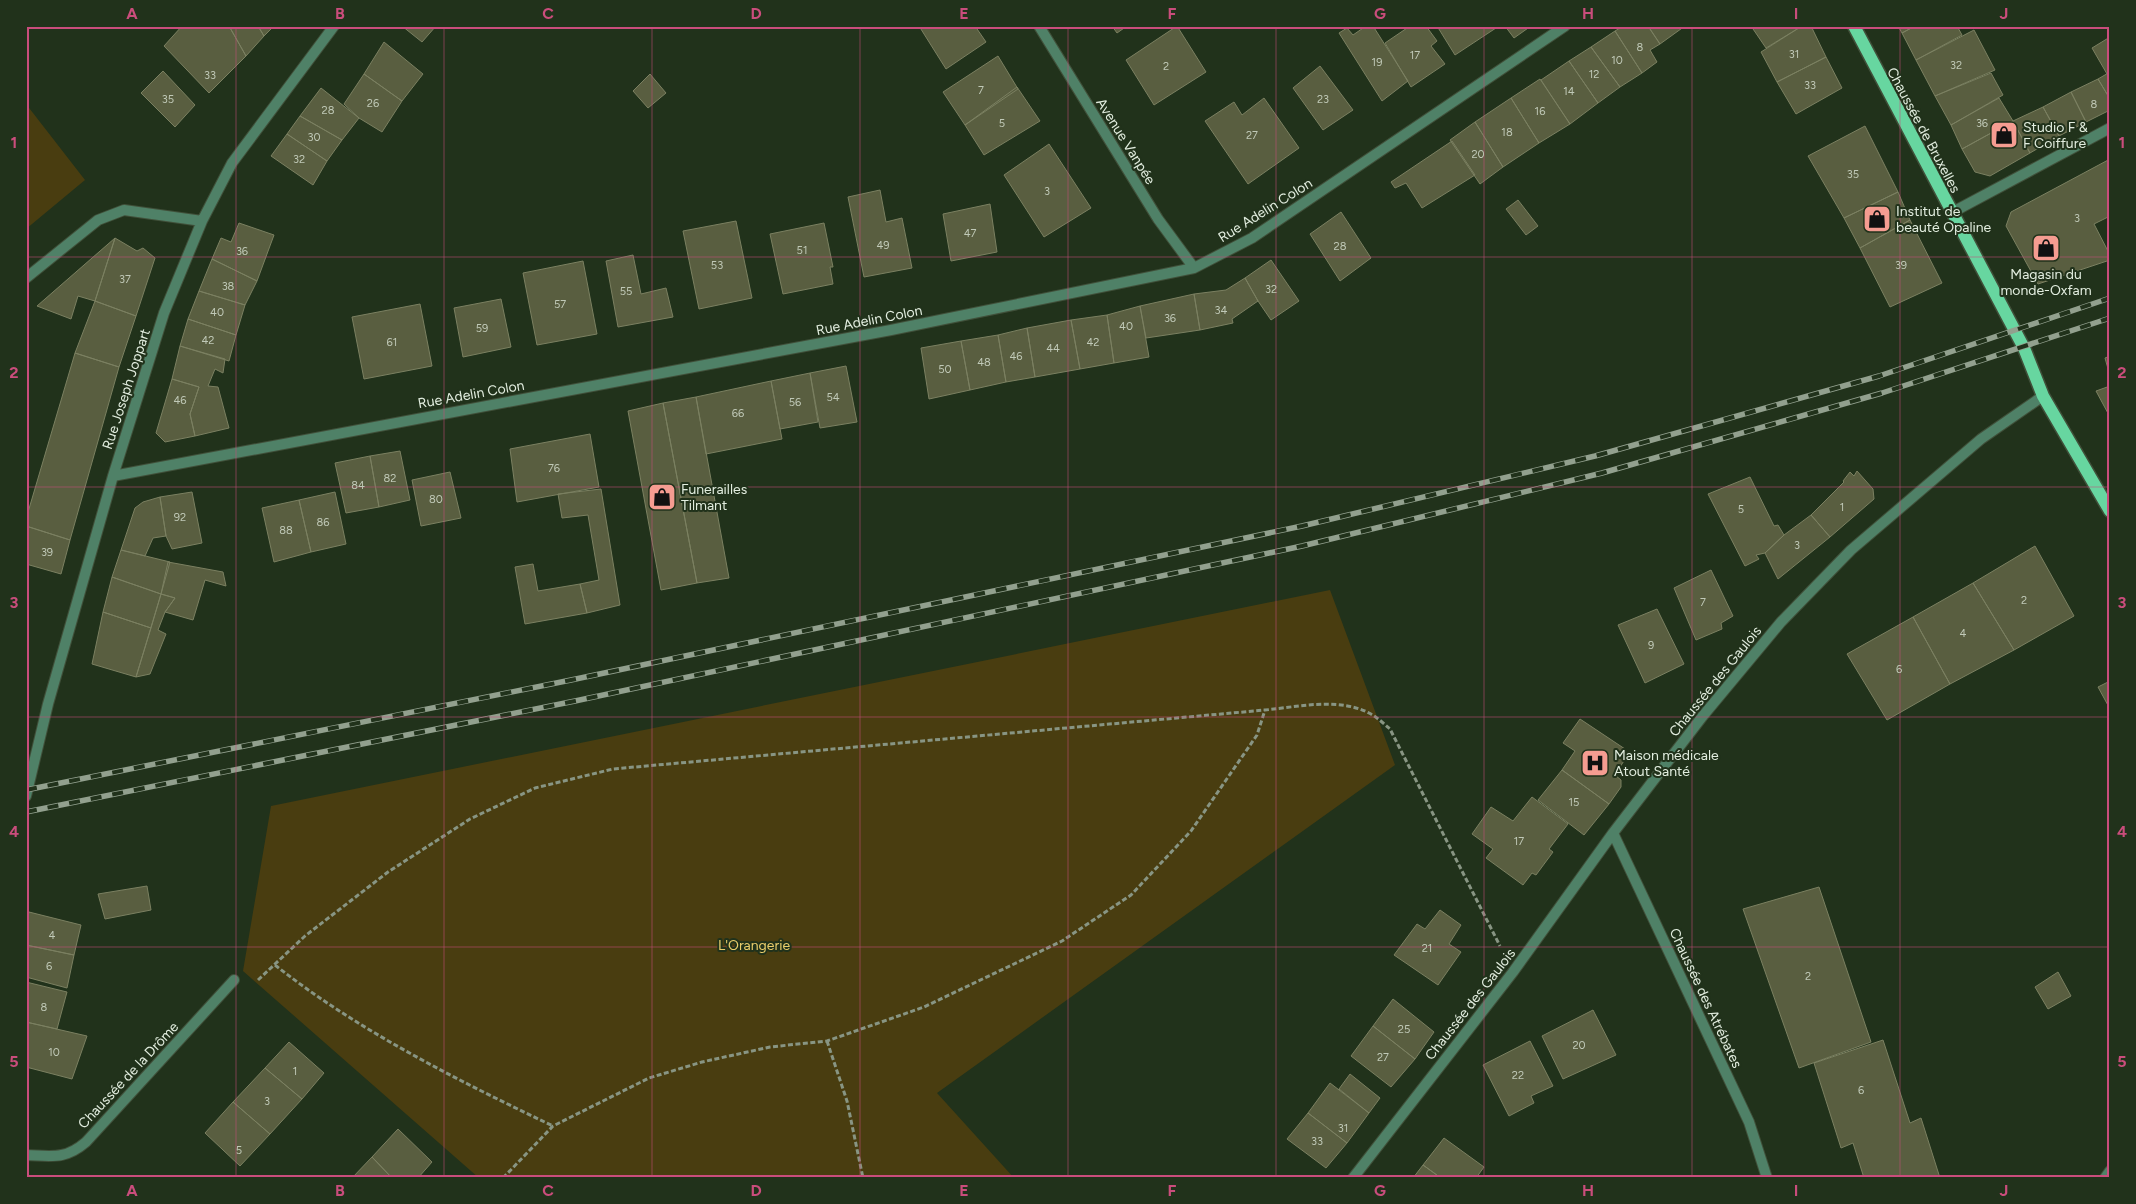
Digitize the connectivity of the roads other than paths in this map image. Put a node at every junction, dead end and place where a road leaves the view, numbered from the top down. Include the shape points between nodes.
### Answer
1 (334, 26) edge
2 (1039, 26) edge
3 (1566, 26) edge
4 (1854, 26) edge
5 (2110, 128) edge
6 (1951, 214) junction
7 (202, 221) junction
8 (1194, 268) junction
9 (26, 278) edge
10 (2043, 396) junction
11 (113, 476) junction
12 (2110, 511) edge
13 (26, 796) edge
14 (1613, 833) junction
15 (234, 980) road end
16 (26, 1155) edge
17 (2110, 1171) edge
18 (1353, 1178) edge
19 (1767, 1178) edge
20 (2105, 1178) edge

1 - 7 street, Rue Joseph Joppart via 232,163
2 - 8 street, Avenue Vanpée via 1158,220
3 - 8 street, Rue Adelin Colon via 1252,238
4 - 6 main road, Chaussée de Bruxelles
5 - 6 street
6 - 10 main road, Chaussée de Bruxelles via 2024,348
7 - 9 street via 124,210 98,220
7 - 11 street, Rue Joseph Joppart via 164,313
8 - 11 street, Rue Adelin Colon via 891,330
10 - 12 main road, Chaussée de Bruxelles
10 - 14 street, Chaussée des Gaulois via 1981,439 1851,550 1781,622
11 - 13 street, Rue Joseph Joppart via 48,704
14 - 18 street, Chaussée des Gaulois via 1513,972
14 - 19 street, Chaussée des Atrébates via 1749,1122
15 - 16 street, Chaussée de la Drôme via 86,1142 74,1152 57,1157
17 - 20 street

